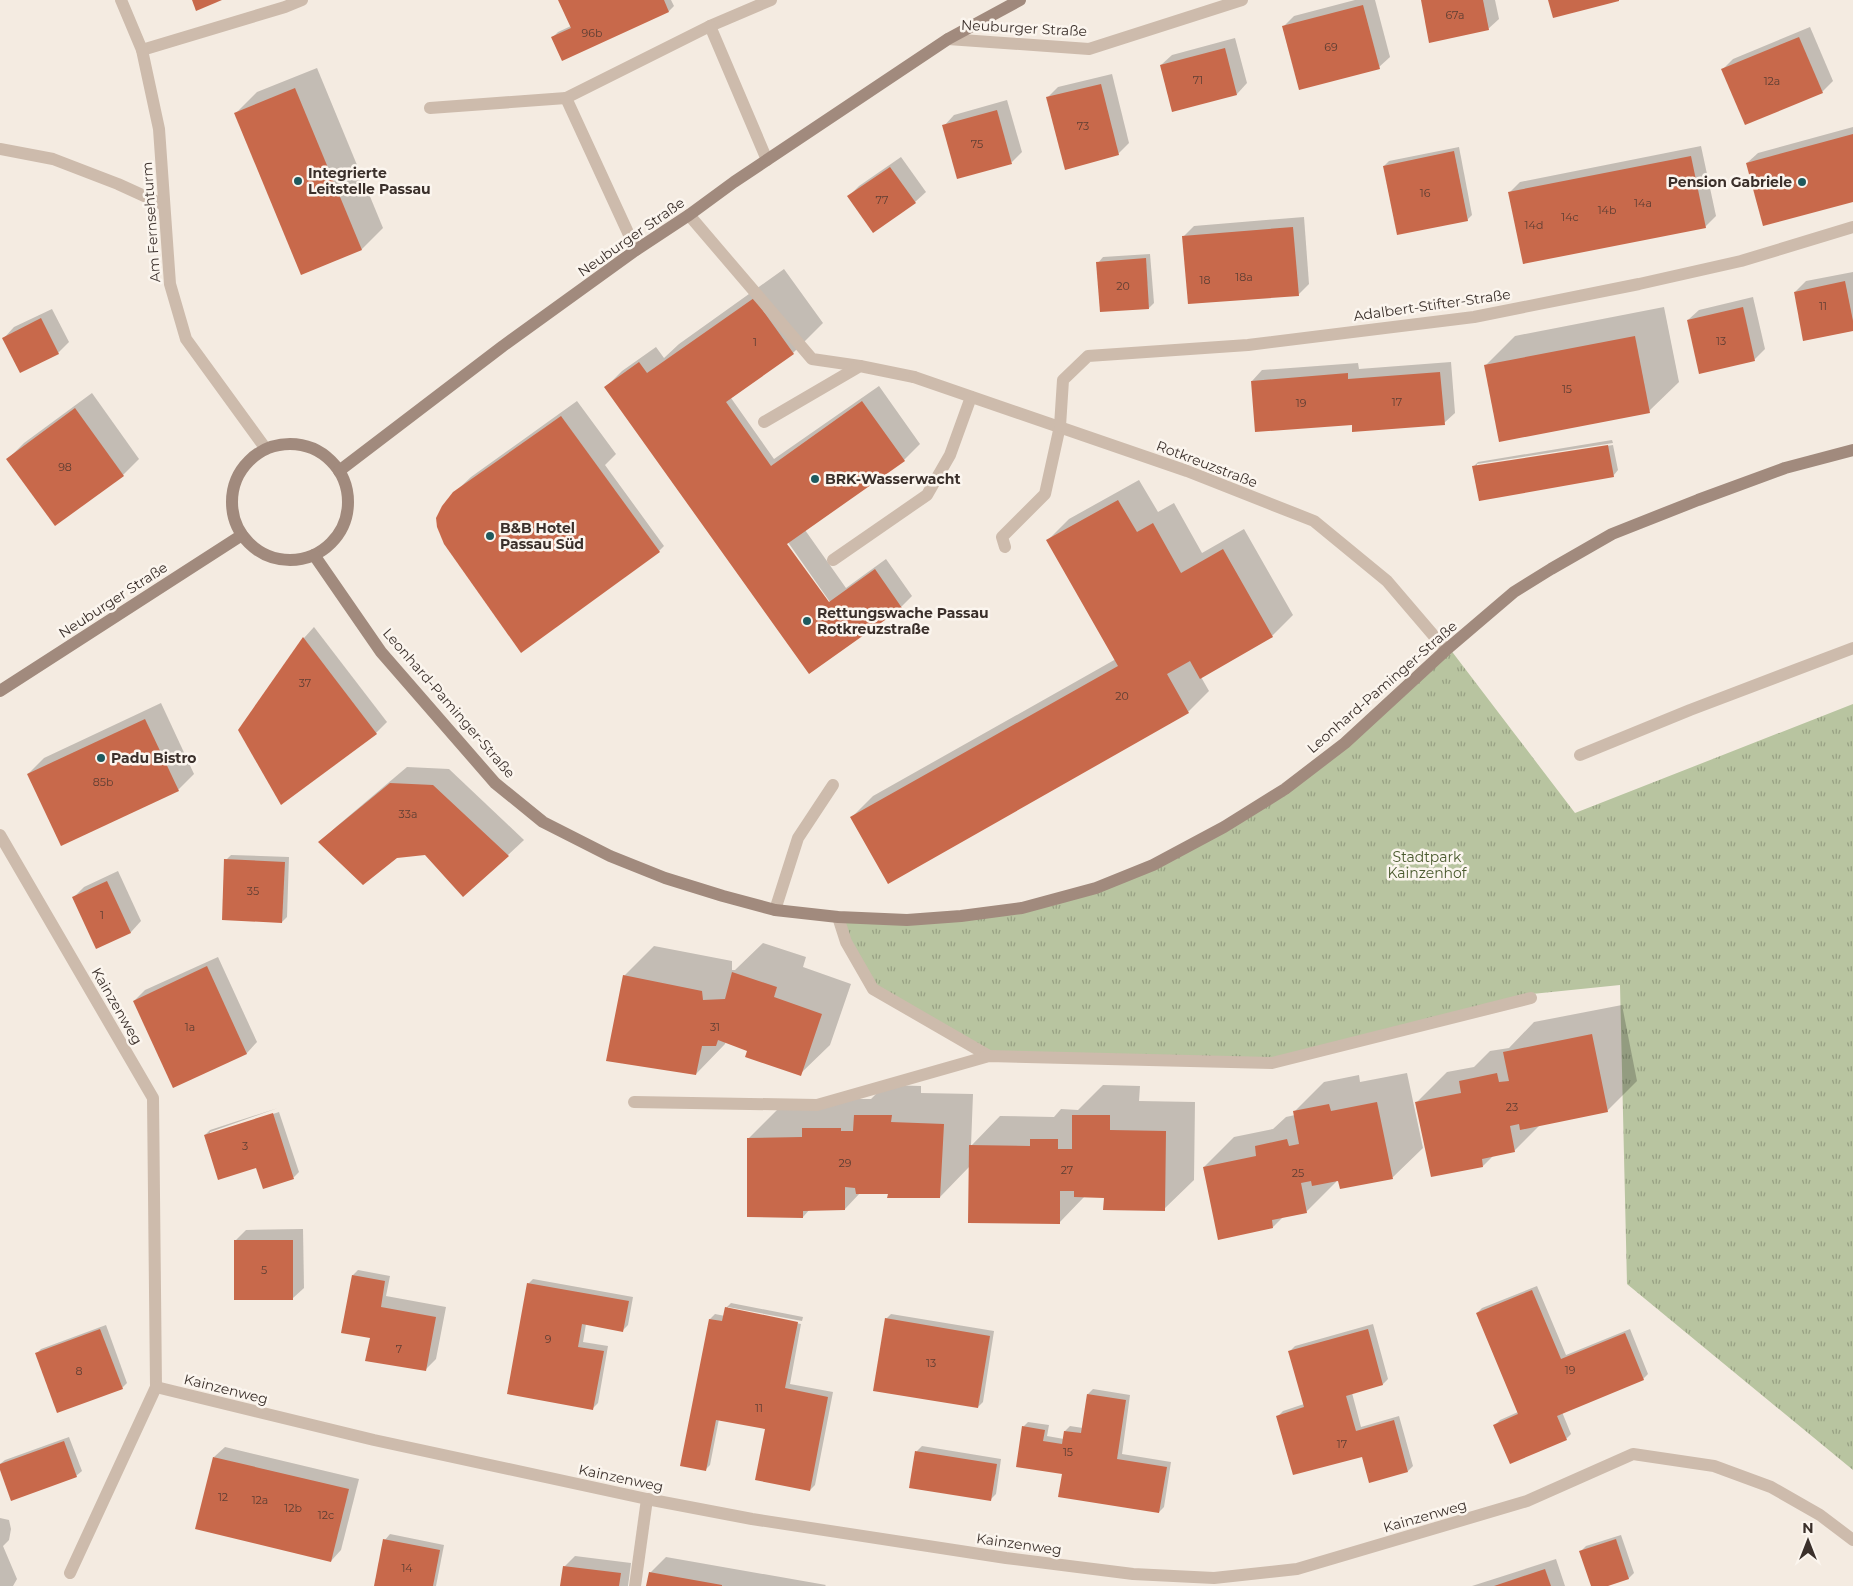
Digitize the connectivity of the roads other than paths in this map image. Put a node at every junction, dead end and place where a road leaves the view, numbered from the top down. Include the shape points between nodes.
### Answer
1 (121, 0) edge
2 (302, 0) edge
3 (771, 0) edge
4 (1020, 0) edge
5 (1242, 0) edge
6 (710, 26) junction
7 (948, 39) junction
8 (142, 50) junction
9 (566, 98) junction
10 (430, 108) dead end
11 (0, 149) edge
12 (767, 160) junction
13 (164, 205) junction
14 (689, 215) junction
15 (1853, 228) edge
16 (636, 250) junction
17 (860, 366) junction
18 (971, 397) junction
19 (764, 422) dead end
20 (1060, 426) junction
21 (266, 449) junction
22 (1853, 450) edge
23 (339, 471) junction
24 (242, 535) junction
25 (1004, 547) dead end
26 (314, 555) junction
27 (833, 560) dead end
28 (1853, 648) edge
29 (1446, 650) junction
30 (0, 691) edge
31 (1580, 755) dead end
32 (833, 785) dead end
33 (0, 835) edge
34 (775, 910) junction
35 (838, 917) junction
36 (1531, 998) dead end
37 (989, 1056) junction
38 (634, 1102) dead end
39 (156, 1387) junction
40 (647, 1499) junction
41 (1853, 1540) edge
42 (70, 1573) dead end
43 (635, 1586) edge

1 - 8 street, Am Fernsehturm
2 - 8 street
3 - 6 street
4 - 7 street, Neuburger Straße
5 - 7 street, Neuburger Straße via 1089,49
6 - 9 street
6 - 12 street
7 - 12 street, Neuburger Straße
8 - 13 street, Am Fernsehturm via 159,129
9 - 10 street
9 - 16 street
11 - 13 street via 53,159
12 - 14 street, Neuburger Straße
13 - 21 street, Am Fernsehturm via 170,284 186,339
14 - 16 street, Neuburger Straße
14 - 17 street, Rotkreuzstraße via 812,359
15 - 20 street, Adalbert-Stifter-Straße via 1741,261 1474,317 1248,345 1088,356 1063,380
16 - 23 street, Neuburger Straße
17 - 18 street, Rotkreuzstraße via 914,377
17 - 19 street
18 - 20 street, Rotkreuzstraße
18 - 27 street via 950,455 927,495
20 - 25 street, Adalbert-Stifter-Straße via 1046,494 1002,537
20 - 29 street, Rotkreuzstraße via 1314,521 1387,581
21 - 23 street via 299,445 328,458
21 - 24 street via 252,458 234,486 234,520
22 - 29 street, Leonhard-Paminger-Straße via 1785,468 1612,534 1514,592
23 - 26 street via 347,489 348,509 342,528 330,544
24 - 26 street via 256,549 275,558 295,560
24 - 30 street, Neuburger Straße
26 - 34 street, Leonhard-Paminger-Straße via 381,652 495,783 543,822 610,856 666,878
28 - 31 street
29 - 35 street, Leonhard-Paminger-Straße via 1345,743 1285,789 1153,865 1096,888 1022,908 907,920
32 - 34 street via 798,838
33 - 39 street, Kainzenweg via 153,1098
34 - 35 street, Leonhard-Paminger-Straße
35 - 37 street via 846,942 872,989
36 - 37 street via 1272,1063
37 - 38 street via 817,1105
39 - 40 street, Kainzenweg via 374,1440
39 - 42 street, Kainzenweg
40 - 41 street, Kainzenweg via 752,1519 1006,1558 1132,1574 1214,1578 1297,1569 1527,1502 1633,1454 1714,1466 1771,1487 1820,1515
40 - 43 street

